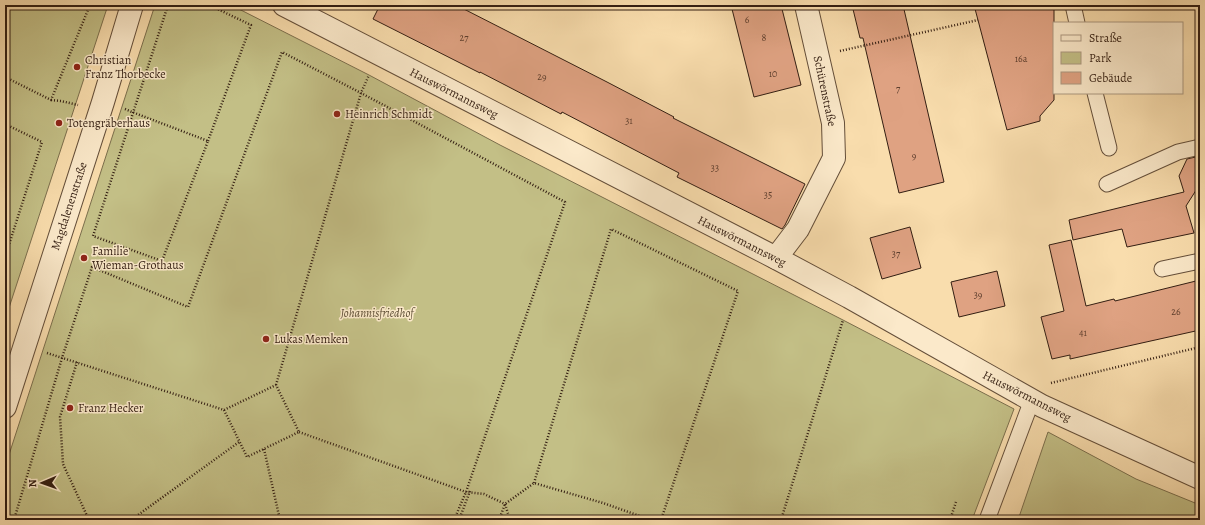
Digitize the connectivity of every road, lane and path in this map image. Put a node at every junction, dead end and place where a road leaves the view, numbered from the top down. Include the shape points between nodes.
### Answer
1 (90, 5) edge
2 (132, 5) edge
3 (168, 5) edge
4 (209, 5) edge
5 (284, 5) edge
6 (806, 5) edge
7 (1073, 5) edge
8 (978, 20) dead end
9 (1077, 22) edge
10 (378, 54) junction
11 (818, 56) junction
12 (5, 77) edge
13 (361, 93) junction
14 (1095, 94) edge
15 (51, 100) junction
16 (76, 104) dead end
17 (122, 108) dead end
18 (132, 112) junction
19 (5, 124) edge
20 (208, 141) junction
21 (1200, 147) edge
22 (1109, 148) dead end
23 (1107, 184) dead end
24 (5, 257) edge
25 (776, 258) junction
26 (1200, 261) edge
27 (1162, 270) dead end
28 (849, 297) junction
29 (1200, 347) edge
30 (43, 352) dead end
31 (62, 358) junction
32 (77, 362) junction
33 (276, 385) junction
34 (1024, 396) junction
35 (5, 407) edge
36 (224, 410) junction
37 (299, 432) junction
38 (239, 442) junction
39 (264, 449) junction
40 (1196, 472) edge
41 (534, 483) junction
42 (466, 492) junction
43 (470, 492) junction
44 (956, 502) dead end
45 (505, 504) junction
46 (14, 520) edge
47 (89, 520) edge
48 (131, 520) edge
49 (280, 520) edge
50 (454, 520) edge
51 (459, 520) edge
52 (499, 520) edge
53 (510, 520) edge
54 (651, 520) edge
55 (661, 520) edge
56 (781, 520) edge
57 (950, 520) edge
58 (988, 520) edge

1 - 15 path
2 - 35 street, Magdalenenstraße
3 - 18 path
4 - 20 path via 251,25
5 - 10 street, Hauswörmannsweg
6 - 11 street, Schürenstraße
7 - 9 lane
8 - 11 path
10 - 13 path
10 - 25 street, Hauswörmannsweg
11 - 25 street, Schürenstraße via 834,123 834,158 798,229
12 - 15 path
13 - 31 path via 282,52 188,307 92,267
13 - 33 path
13 - 42 path via 565,202
14 - 22 lane
15 - 16 path
17 - 18 path
18 - 20 path
18 - 20 path via 93,236 162,261
19 - 24 path via 42,142
21 - 23 lane via 1178,152
25 - 28 street, Hauswörmannsweg
26 - 27 lane
28 - 34 street, Hauswörmannsweg
28 - 56 path
29 - 34 path
30 - 31 path
31 - 32 path
31 - 46 path
32 - 36 path
32 - 47 path via 60,417 63,464
33 - 36 path
33 - 37 path
34 - 40 street, Hauswörmannsweg
34 - 58 lane
36 - 38 path
37 - 39 path
37 - 42 path
38 - 39 path via 247,457
38 - 48 path
39 - 49 path
41 - 45 path
41 - 54 path
41 - 55 path via 611,229 738,291
42 - 43 path
42 - 50 path
43 - 45 path via 484,494
43 - 51 path
44 - 57 path
45 - 52 path
45 - 53 path

